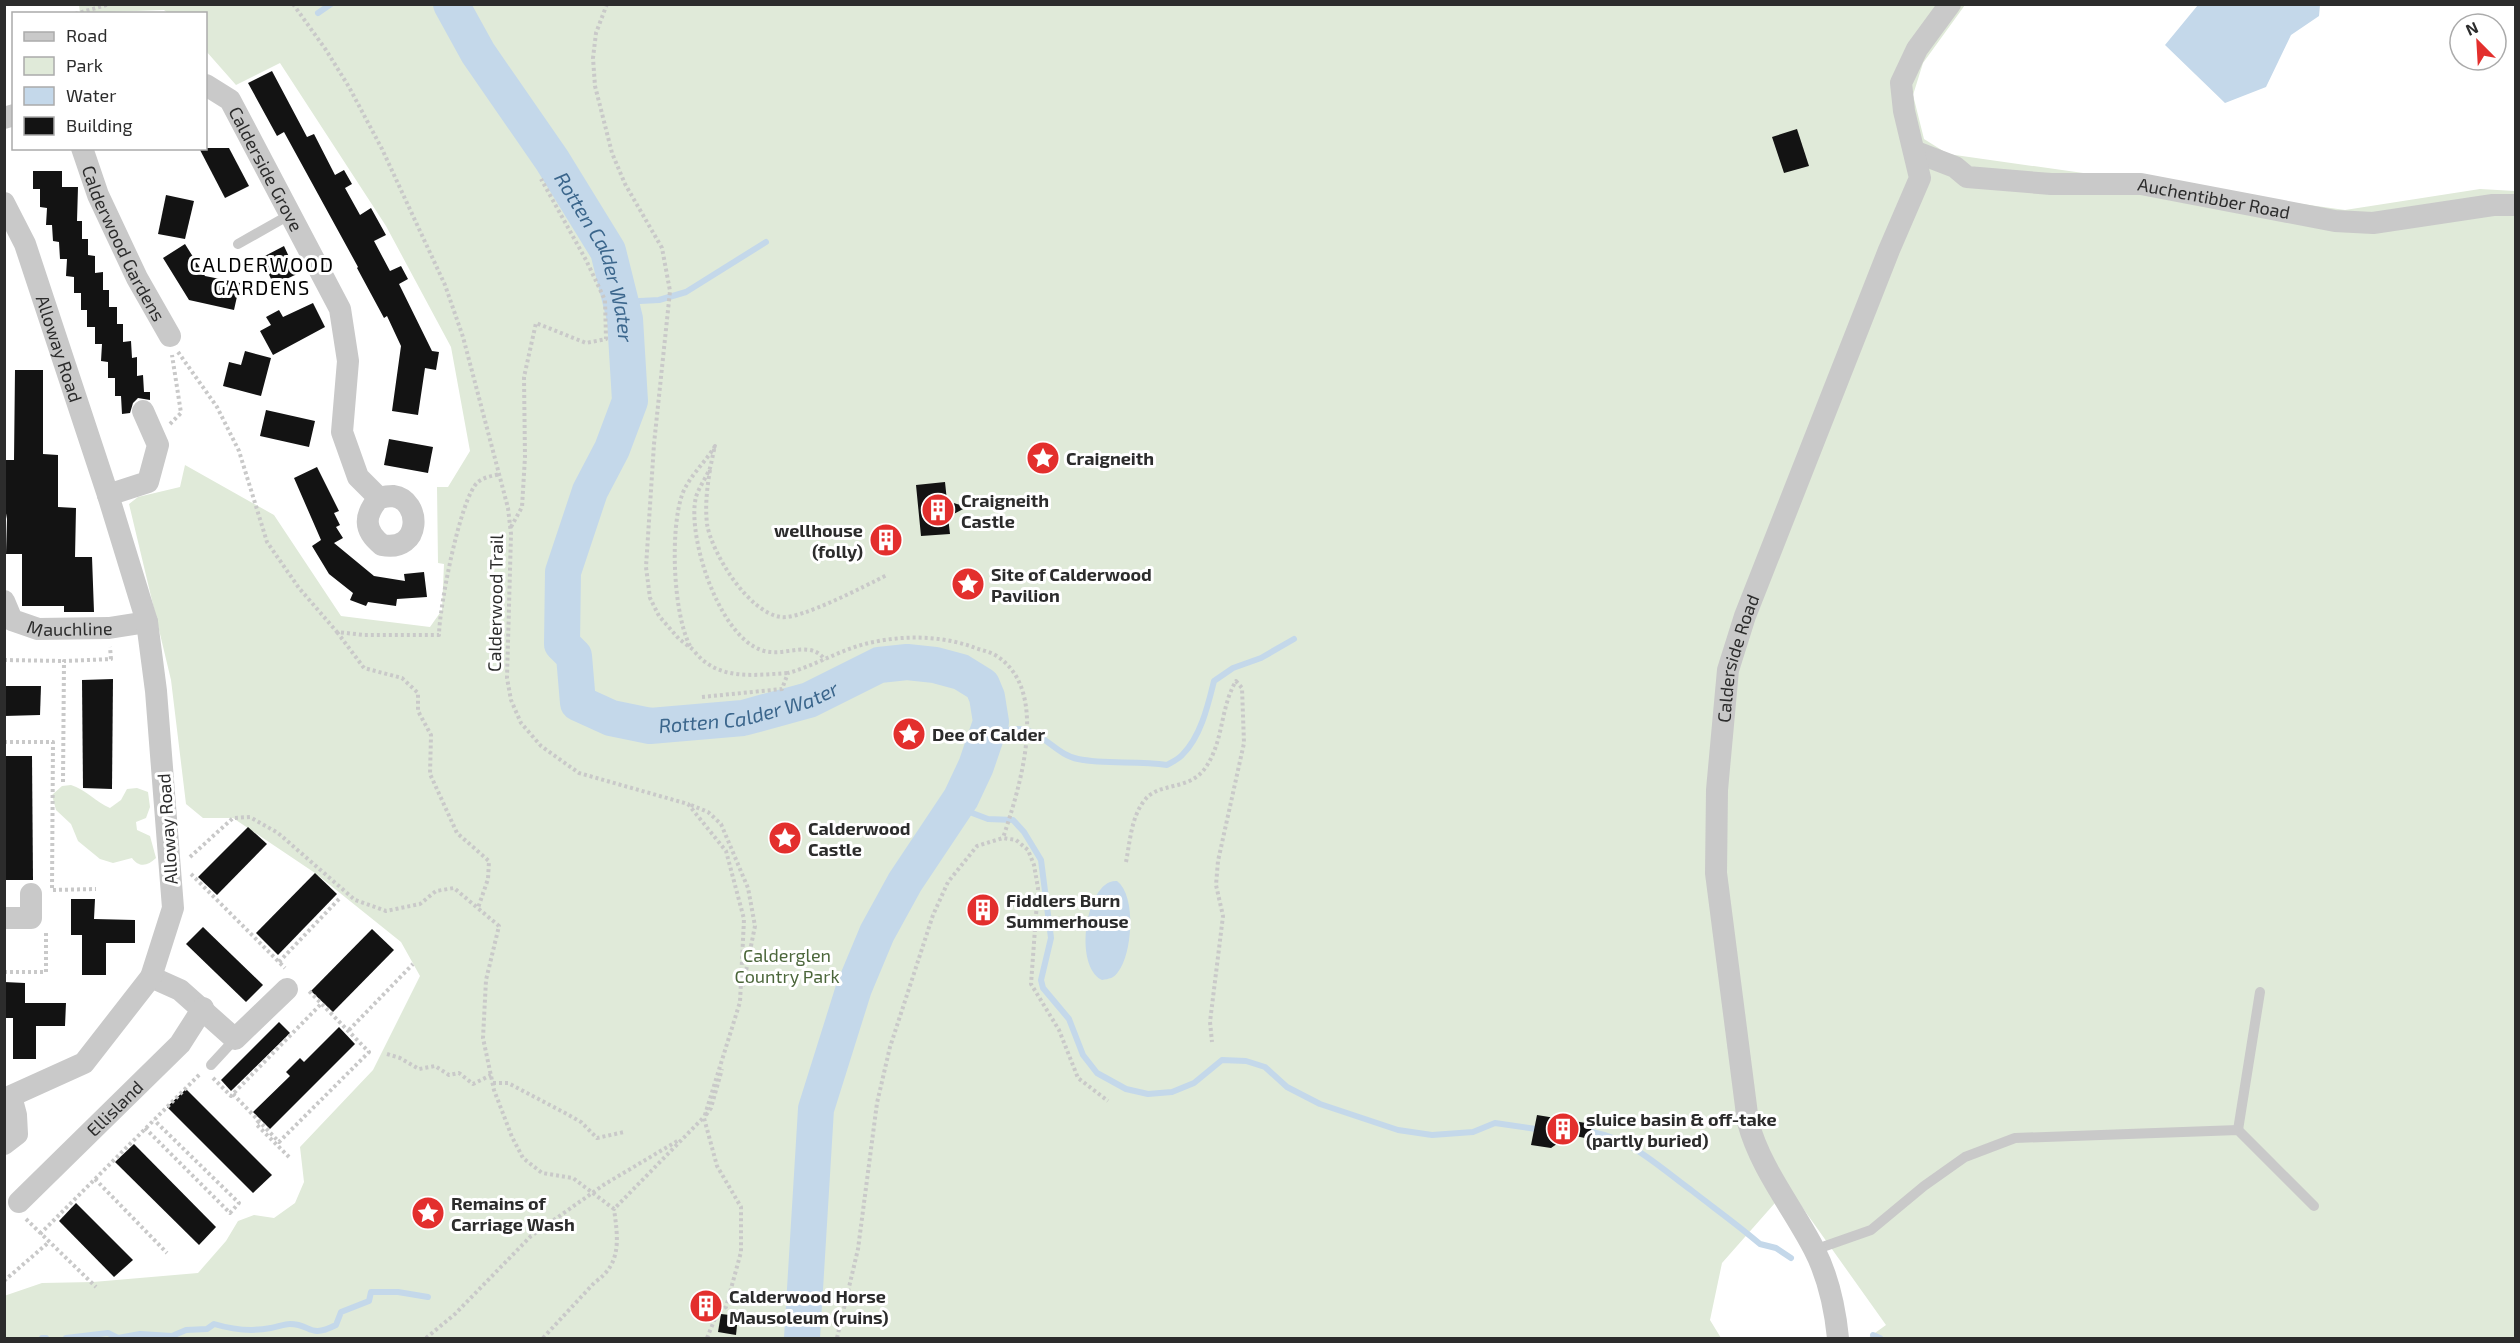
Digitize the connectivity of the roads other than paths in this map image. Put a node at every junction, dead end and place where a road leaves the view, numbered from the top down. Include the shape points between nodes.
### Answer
1 (1950, 4) edge
2 (207, 86) edge
3 (83, 150) edge
4 (1916, 152) junction
5 (4, 203) edge
6 (2516, 205) edge
7 (291, 214) junction
8 (238, 244) dead end
9 (170, 339) road end
10 (143, 411) dead end
11 (108, 495) junction
12 (379, 498) dead end
13 (4, 601) edge
14 (147, 622) junction
15 (32, 894) dead end
16 (4, 918) edge
17 (151, 976) junction
18 (294, 984) road end
19 (2260, 992) dead end
20 (202, 1008) junction
21 (235, 1039) junction
22 (209, 1070) road end
23 (8, 1096) edge
24 (2238, 1130) junction
25 (4, 1144) edge
26 (2314, 1206) dead end
27 (20, 1208) road end
28 (1814, 1250) junction
29 (1838, 1338) edge

1 - 4 street, Calderside Road via 1917,50 1902,83 1904,111
2 - 7 street, Calderside Grove via 230,100
3 - 9 street, Calderwood Gardens via 98,195
4 - 6 street, Auchentibber Road via 1955,167 1967,177 2050,184 2141,184 2335,220 2373,223
4 - 28 street, Calderside Road via 1920,178 1745,616 1728,670 1717,790 1716,873 1748,1122 1782,1195
5 - 11 street, Alloway Road via 25,244
7 - 8 lane
7 - 12 street, Calderside Grove via 340,309 348,361 342,432 358,477
10 - 11 street via 158,445 148,482
11 - 14 street, Alloway Road
13 - 14 street, Mauchline via 12,620 38,629 109,628
14 - 17 street, Alloway Road via 173,908
15 - 16 street via 31,918
17 - 20 street via 180,990
17 - 23 street, Alloway Road via 84,1063
18 - 21 street
19 - 24 lane
20 - 21 street
20 - 27 street, Ellisland via 180,1044
21 - 22 lane
23 - 25 street, Alloway Road via 16,1115 16,1134
24 - 26 lane
24 - 28 lane via 2015,1138 1965,1157 1871,1230
28 - 29 street, Calderside Road via 1826,1276

